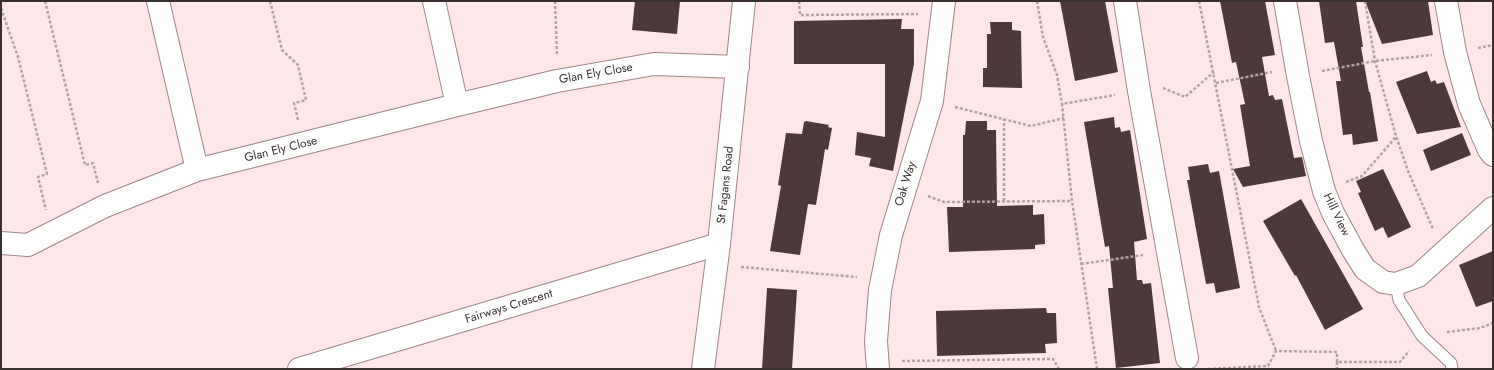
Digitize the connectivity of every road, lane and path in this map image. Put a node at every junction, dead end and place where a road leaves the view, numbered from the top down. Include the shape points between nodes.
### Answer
1 (46, 1) edge
2 (158, 1) edge
3 (270, 1) edge
4 (434, 1) edge
5 (555, 1) edge
6 (744, 1) edge
7 (799, 1) edge
8 (1037, 1) edge
9 (1125, 1) edge
10 (1199, 1) edge
11 (1285, 1) edge
12 (1365, 1) edge
13 (1446, 1) edge
14 (944, 7) edge
15 (1, 8) edge
16 (1493, 45) edge
17 (1455, 52) junction
18 (1375, 61) junction
19 (738, 67) junction
20 (1214, 72) junction
21 (1297, 72) junction
22 (557, 81) junction
23 (1216, 83) junction
24 (1139, 91) junction
25 (932, 101) junction
26 (1062, 104) junction
27 (457, 105) junction
28 (1064, 118) junction
29 (1004, 119) junction
30 (1396, 136) junction
31 (305, 144) junction
32 (1493, 155) edge
33 (197, 170) junction
34 (905, 189) junction
35 (1324, 191) junction
36 (1004, 201) junction
37 (1072, 201) junction
38 (105, 206) junction
39 (1493, 208) edge
40 (52, 233) junction
41 (1, 242) edge
42 (1168, 252) junction
43 (1443, 253) junction
44 (718, 255) junction
45 (1081, 264) junction
46 (883, 279) junction
47 (1396, 284) junction
48 (1493, 323) edge
49 (1422, 336) junction
50 (1276, 351) junction
51 (1337, 362) junction
52 (1196, 363) edge
53 (878, 365) edge
54 (299, 369) edge
55 (703, 369) edge
56 (1059, 369) edge
57 (1097, 369) edge
58 (1337, 369) edge
59 (1452, 369) edge

1 - 38 path via 84,164 93,163
2 - 33 street
3 - 31 path via 282,50 298,65 306,100 294,103
4 - 27 street
5 - 22 path
6 - 19 street, St Fagans Road
7 - 14 path via 800,15
8 - 26 path via 1043,37 1057,75
9 - 24 street
10 - 20 path
11 - 21 street, Hill View
12 - 18 path
13 - 17 street
14 - 25 street, Oak Way
15 - 40 path via 18,57 47,174 38,177
16 - 17 path
17 - 18 path
17 - 32 street via 1469,104
18 - 21 path
18 - 30 path
19 - 22 street, Glan Ely Close via 654,64
19 - 44 street, St Fagans Road
20 - 23 path
20 - 24 path via 1185,97 1153,84
21 - 23 path
21 - 35 street, Hill View
22 - 27 street, Glan Ely Close
23 - 50 path via 1259,307
24 - 26 path
24 - 42 street
25 - 29 path
25 - 34 street, Oak Way
26 - 28 path
27 - 31 street, Glan Ely Close
28 - 29 path via 1031,126
28 - 37 path
29 - 36 path
30 - 35 path via 1362,176
30 - 43 path
31 - 33 street, Glan Ely Close
33 - 38 street, Glan Ely Close
34 - 36 path via 944,202
34 - 46 street, Oak Way via 891,235
35 - 47 street, Hill View via 1333,213 1366,269 1383,282
36 - 37 path
37 - 45 path
38 - 40 street, Glan Ely Close
39 - 43 street
40 - 41 street, Glan Ely Close via 28,246
42 - 45 path
42 - 52 street
43 - 47 street via 1418,276
44 - 46 path
44 - 54 street, Fairways Crescent
44 - 55 street, St Fagans Road
45 - 57 path
46 - 53 street, Oak Way via 876,341
47 - 49 lane via 1399,300
48 - 49 path via 1480,328
49 - 51 path via 1400,362
49 - 59 lane via 1451,364
50 - 51 path via 1337,352
50 - 52 path via 1268,366
51 - 58 path
53 - 56 path via 1053,359

